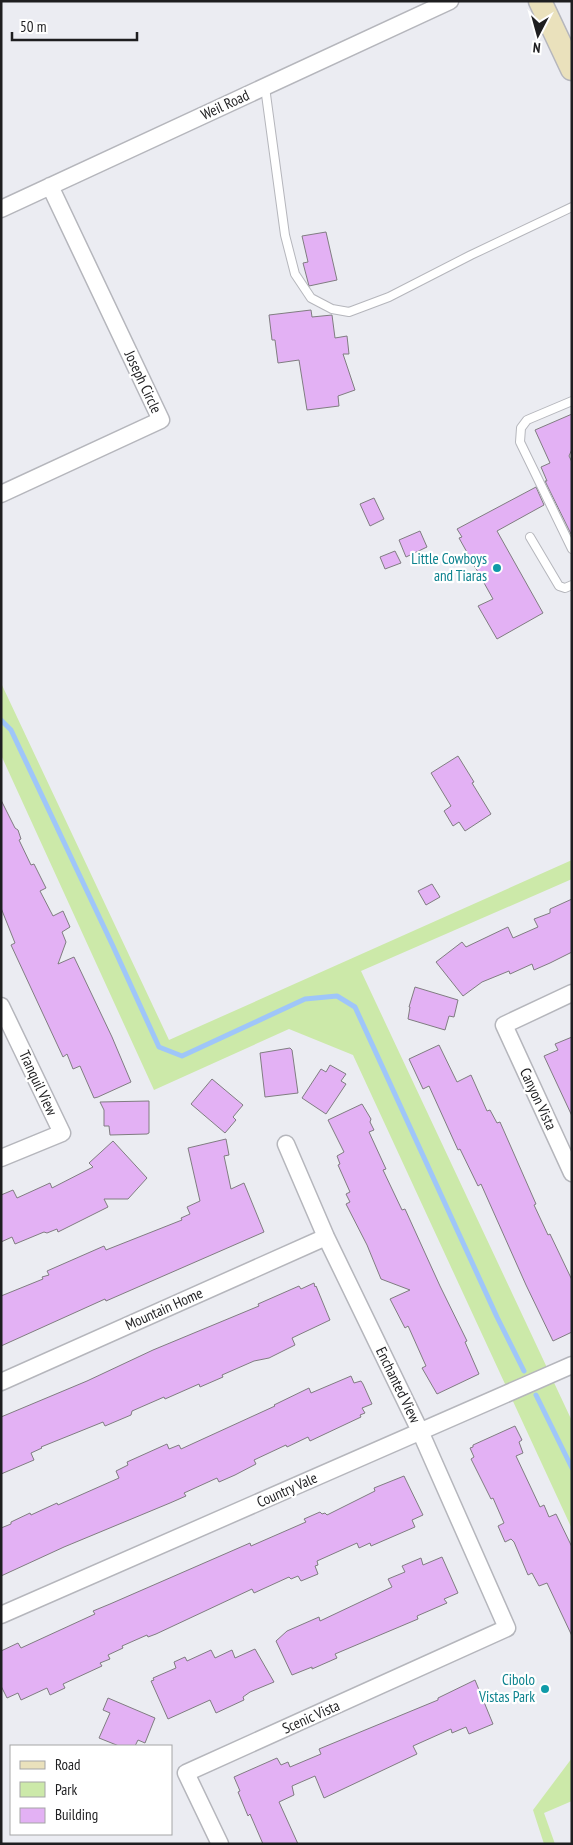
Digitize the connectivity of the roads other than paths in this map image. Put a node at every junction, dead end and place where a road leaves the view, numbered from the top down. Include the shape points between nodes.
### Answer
1 (450, 1) edge
2 (540, 1) edge
3 (572, 69) edge
4 (265, 87) junction
5 (50, 186) junction
6 (572, 207) edge
7 (1, 209) edge
8 (572, 401) edge
9 (1, 494) edge
10 (530, 538) dead end
11 (572, 549) edge
12 (572, 585) edge
13 (572, 993) edge
14 (1, 1006) edge
15 (286, 1144) dead end
16 (1, 1158) edge
17 (572, 1173) edge
18 (326, 1237) junction
19 (572, 1364) edge
20 (1, 1382) edge
21 (420, 1431) junction
22 (1, 1615) edge
23 (507, 1628) joint
24 (220, 1844) edge

1 - 4 street, Weil Road
2 - 3 main road
4 - 5 street, Weil Road
4 - 6 lane via 285,235 295,274 311,298 332,310 349,312 389,297
5 - 7 street, Weil Road
5 - 9 street, Joseph Circle via 161,420
8 - 11 lane via 527,420 521,428 520,442
10 - 12 lane via 559,586
13 - 17 street, Canyon Vista via 504,1025
14 - 16 street, Tranquil View via 62,1133
15 - 18 street, Enchanted View
18 - 20 street, Mountain Home
18 - 21 street, Enchanted View
19 - 21 street, Country Vale
21 - 22 street, Country Vale
21 - 23 street, Enchanted View
23 - 24 street, Scenic Vista via 186,1773

